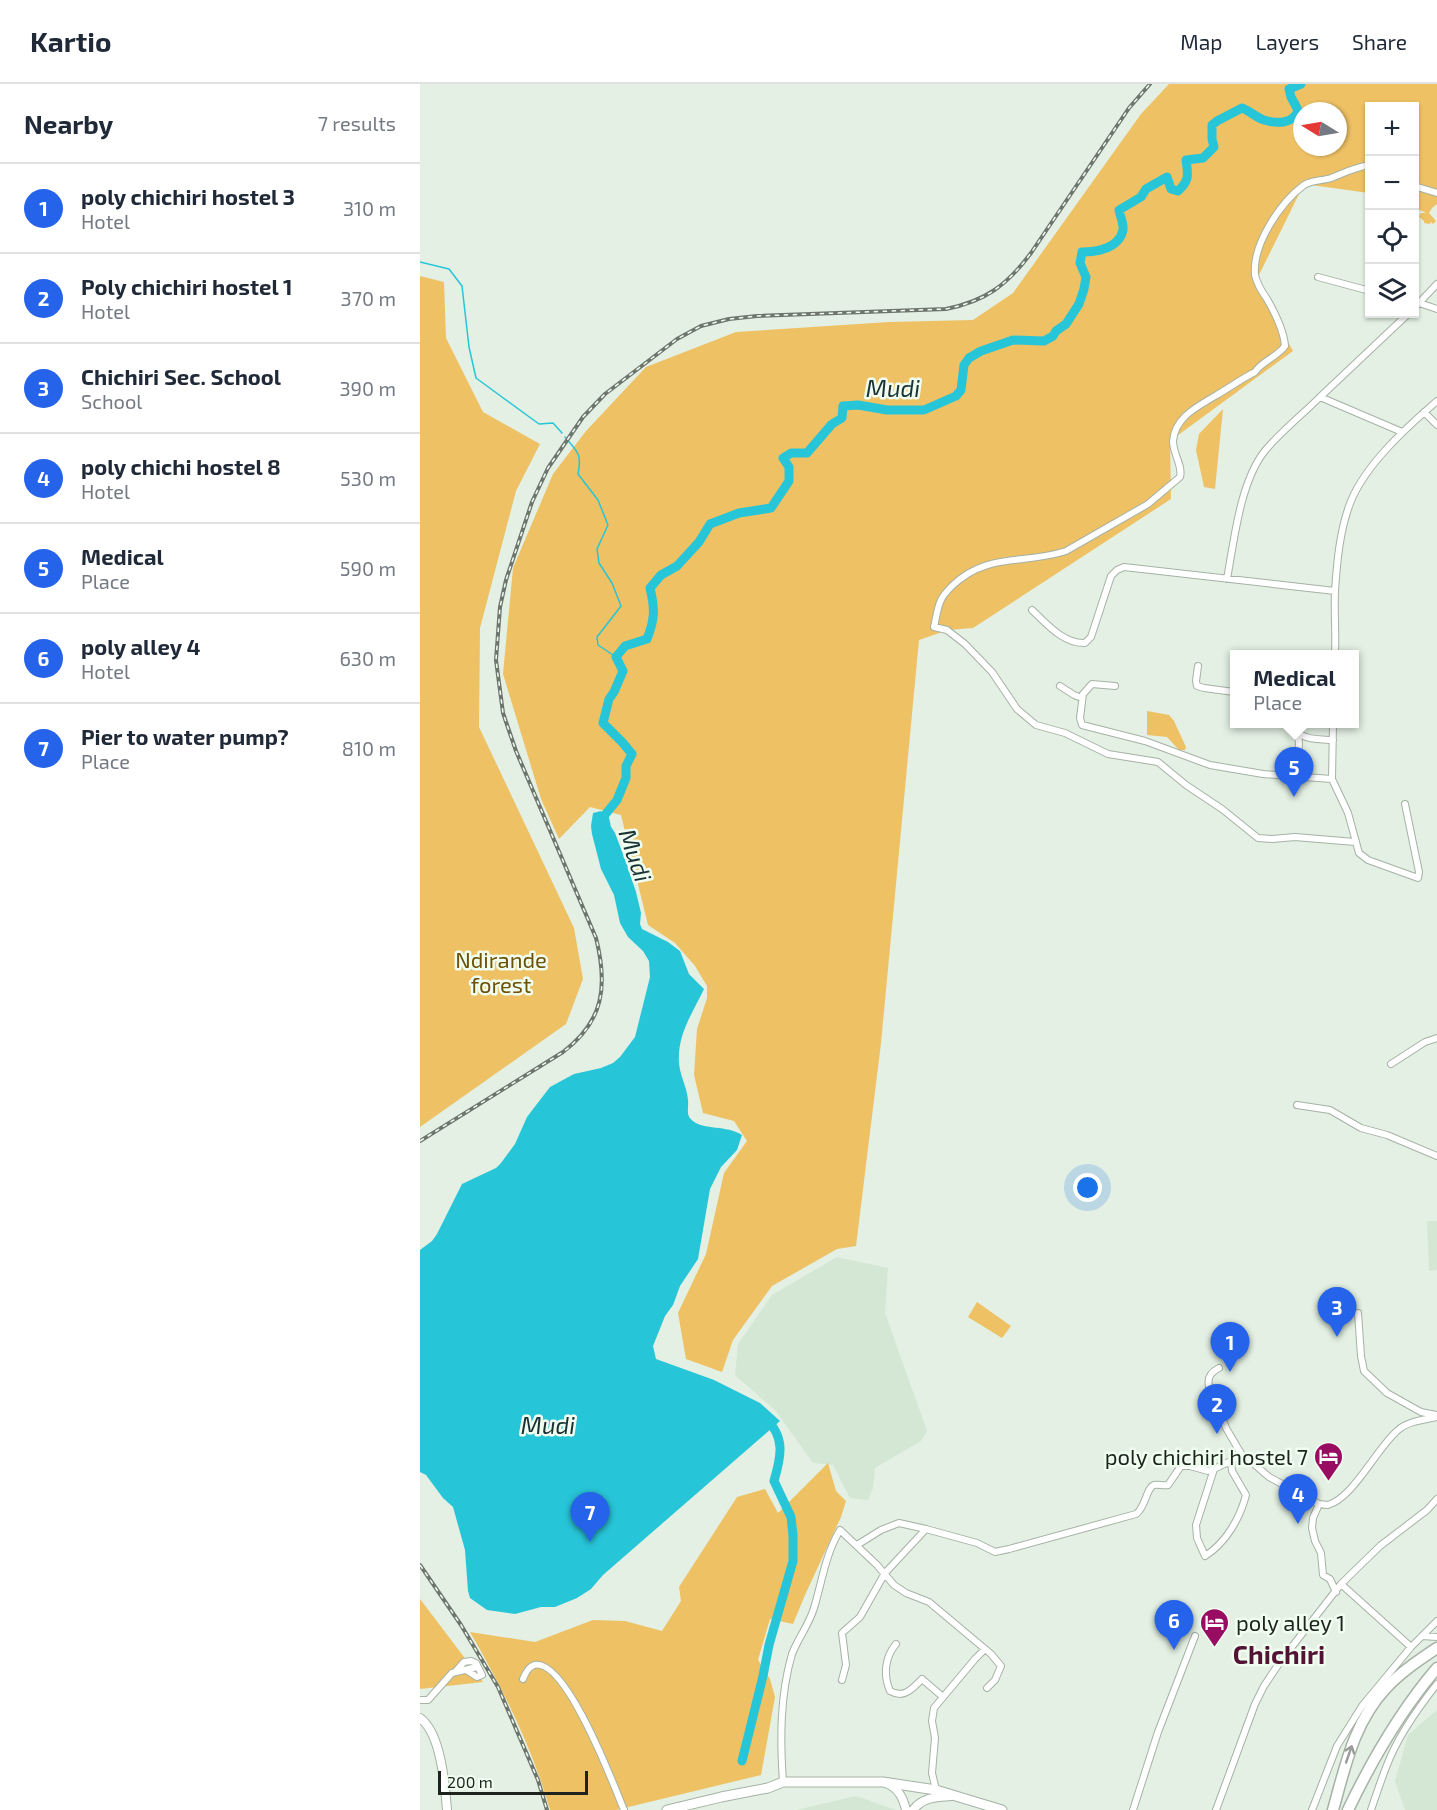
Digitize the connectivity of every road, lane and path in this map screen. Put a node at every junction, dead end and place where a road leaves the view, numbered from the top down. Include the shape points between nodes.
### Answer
1 (1365, 166) edge
2 (1419, 188) edge
3 (1437, 193) edge
4 (1318, 277) dead end
5 (1437, 284) edge
6 (1365, 290) edge
7 (1419, 301) edge
8 (1419, 305) edge
9 (1437, 309) edge
10 (1404, 318) edge
11 (1320, 397) junction
12 (1437, 401) edge
13 (1425, 412) junction
14 (1437, 424) edge
15 (1402, 432) junction
16 (1227, 579) junction
17 (1335, 591) junction
18 (1032, 610) dead end
19 (1335, 650) edge
20 (1198, 666) dead end
21 (1060, 686) dead end
22 (1115, 686) dead end
23 (1230, 691) edge
24 (1082, 698) junction
25 (1293, 728) edge
26 (1333, 728) edge
27 (1298, 734) junction
28 (1334, 740) junction
29 (1296, 777) junction
30 (1332, 779) junction
31 (1405, 804) dead end
32 (1355, 842) junction
33 (1437, 1038) edge
34 (1391, 1064) dead end
35 (1297, 1105) dead end
36 (1437, 1156) edge
37 (1358, 1313) dead end
38 (1219, 1368) dead end
39 (1437, 1416) edge
40 (1243, 1457) junction
41 (1231, 1462) junction
42 (1214, 1469) junction
43 (1437, 1499) edge
44 (1319, 1504) junction
45 (926, 1529) junction
46 (857, 1545) junction
47 (885, 1573) junction
48 (1341, 1584) junction
49 (1336, 1592) junction
50 (1437, 1621) edge
51 (1195, 1636) dead end
52 (1422, 1636) junction
53 (1437, 1637) edge
54 (896, 1644) dead end
55 (1412, 1647) junction
56 (1437, 1648) edge
57 (985, 1649) junction
58 (477, 1667) junction
59 (1437, 1668) edge
60 (466, 1670) junction
61 (456, 1671) junction
62 (523, 1679) dead end
63 (842, 1680) dead end
64 (1437, 1684) edge
65 (987, 1689) dead end
66 (943, 1697) junction
67 (420, 1700) edge
68 (420, 1718) edge
69 (783, 1782) junction
70 (883, 1782) junction
71 (909, 1785) junction
72 (936, 1790) junction
73 (955, 1795) junction
74 (447, 1810) edge
75 (624, 1810) edge
76 (667, 1810) edge
77 (906, 1810) edge
78 (913, 1810) edge
79 (1002, 1810) edge
80 (1133, 1810) edge
81 (1216, 1810) edge
82 (1312, 1810) edge
83 (1333, 1810) edge
84 (1348, 1810) edge
85 (1371, 1810) edge

1 - 32 street via 1305,185 1267,230 1257,255 1255,275 1285,346 1255,372 1182,420 1173,440 1180,477 1148,504 1066,551 996,562 968,573 940,600 933,627 947,630 965,644 992,672 1017,709 1036,725 1114,756 1158,762 1257,838
2 - 3 street
4 - 6 street
5 - 7 street
8 - 9 street
10 - 11 street
11 - 15 street
11 - 16 street via 1265,451 1256,465 1238,520
12 - 13 street
13 - 14 street
13 - 15 street
15 - 17 street via 1368,472 1352,499 1342,529
16 - 17 street
16 - 18 street via 1121,568 1111,576 1091,637 1085,643 1059,634
17 - 19 street
20 - 23 street via 1197,686
21 - 24 street
22 - 24 street via 1092,684
24 - 29 street via 1080,723 1086,727 1145,741 1210,765
25 - 27 street
26 - 28 street
27 - 28 street
27 - 29 street
28 - 30 street
29 - 30 street
30 - 32 street via 1348,813
31 - 32 street via 1418,878 1364,859
33 - 34 street
35 - 36 street via 1330,1110 1361,1128
37 - 39 street via 1364,1371 1387,1393 1421,1412
38 - 40 street via 1211,1374 1209,1386
39 - 44 street via 1399,1429 1344,1496 1332,1504
40 - 41 street
40 - 44 street via 1251,1459 1269,1477
41 - 42 street
41 - 42 street via 1246,1495 1244,1505 1230,1533 1205,1556 1196,1525
42 - 45 street via 1181,1466 1168,1485 1150,1489 1136,1514 995,1552
43 - 48 street
44 - 49 street via 1313,1518 1313,1534 1321,1553 1323,1575 1330,1579
45 - 46 street via 899,1523
45 - 47 street
46 - 47 street
46 - 69 street via 840,1530 831,1544 813,1611 793,1653 780,1727
47 - 57 street via 900,1589 930,1602
47 - 63 street via 860,1617 842,1633 846,1665
48 - 49 street
48 - 55 street
49 - 81 street via 1264,1686
50 - 52 street
51 - 80 street
52 - 53 street
52 - 55 street
54 - 66 street via 887,1659 890,1691 903,1695 922,1679
55 - 82 street via 1349,1726
83 -> 56 highway via 1361,1724 1385,1689
57 - 65 street via 1001,1666
57 - 66 street
58 - 60 street
58 - 60 street via 482,1673 480,1677
58 - 61 street via 469,1660
59 - 84 highway via 1385,1741
60 - 61 street
61 - 67 street via 428,1700
62 - 75 street via 535,1665 557,1676 579,1709
64 - 85 street via 1396,1746
66 - 72 street via 934,1708 932,1721 932,1773
68 - 74 main road via 430,1727 436,1742
69 - 70 main road
69 - 76 main road
70 - 71 main road
70 - 77 main road via 896,1789
71 - 72 main road
71 - 77 main road
72 - 73 main road
73 - 78 main road via 930,1797
73 - 79 main road

